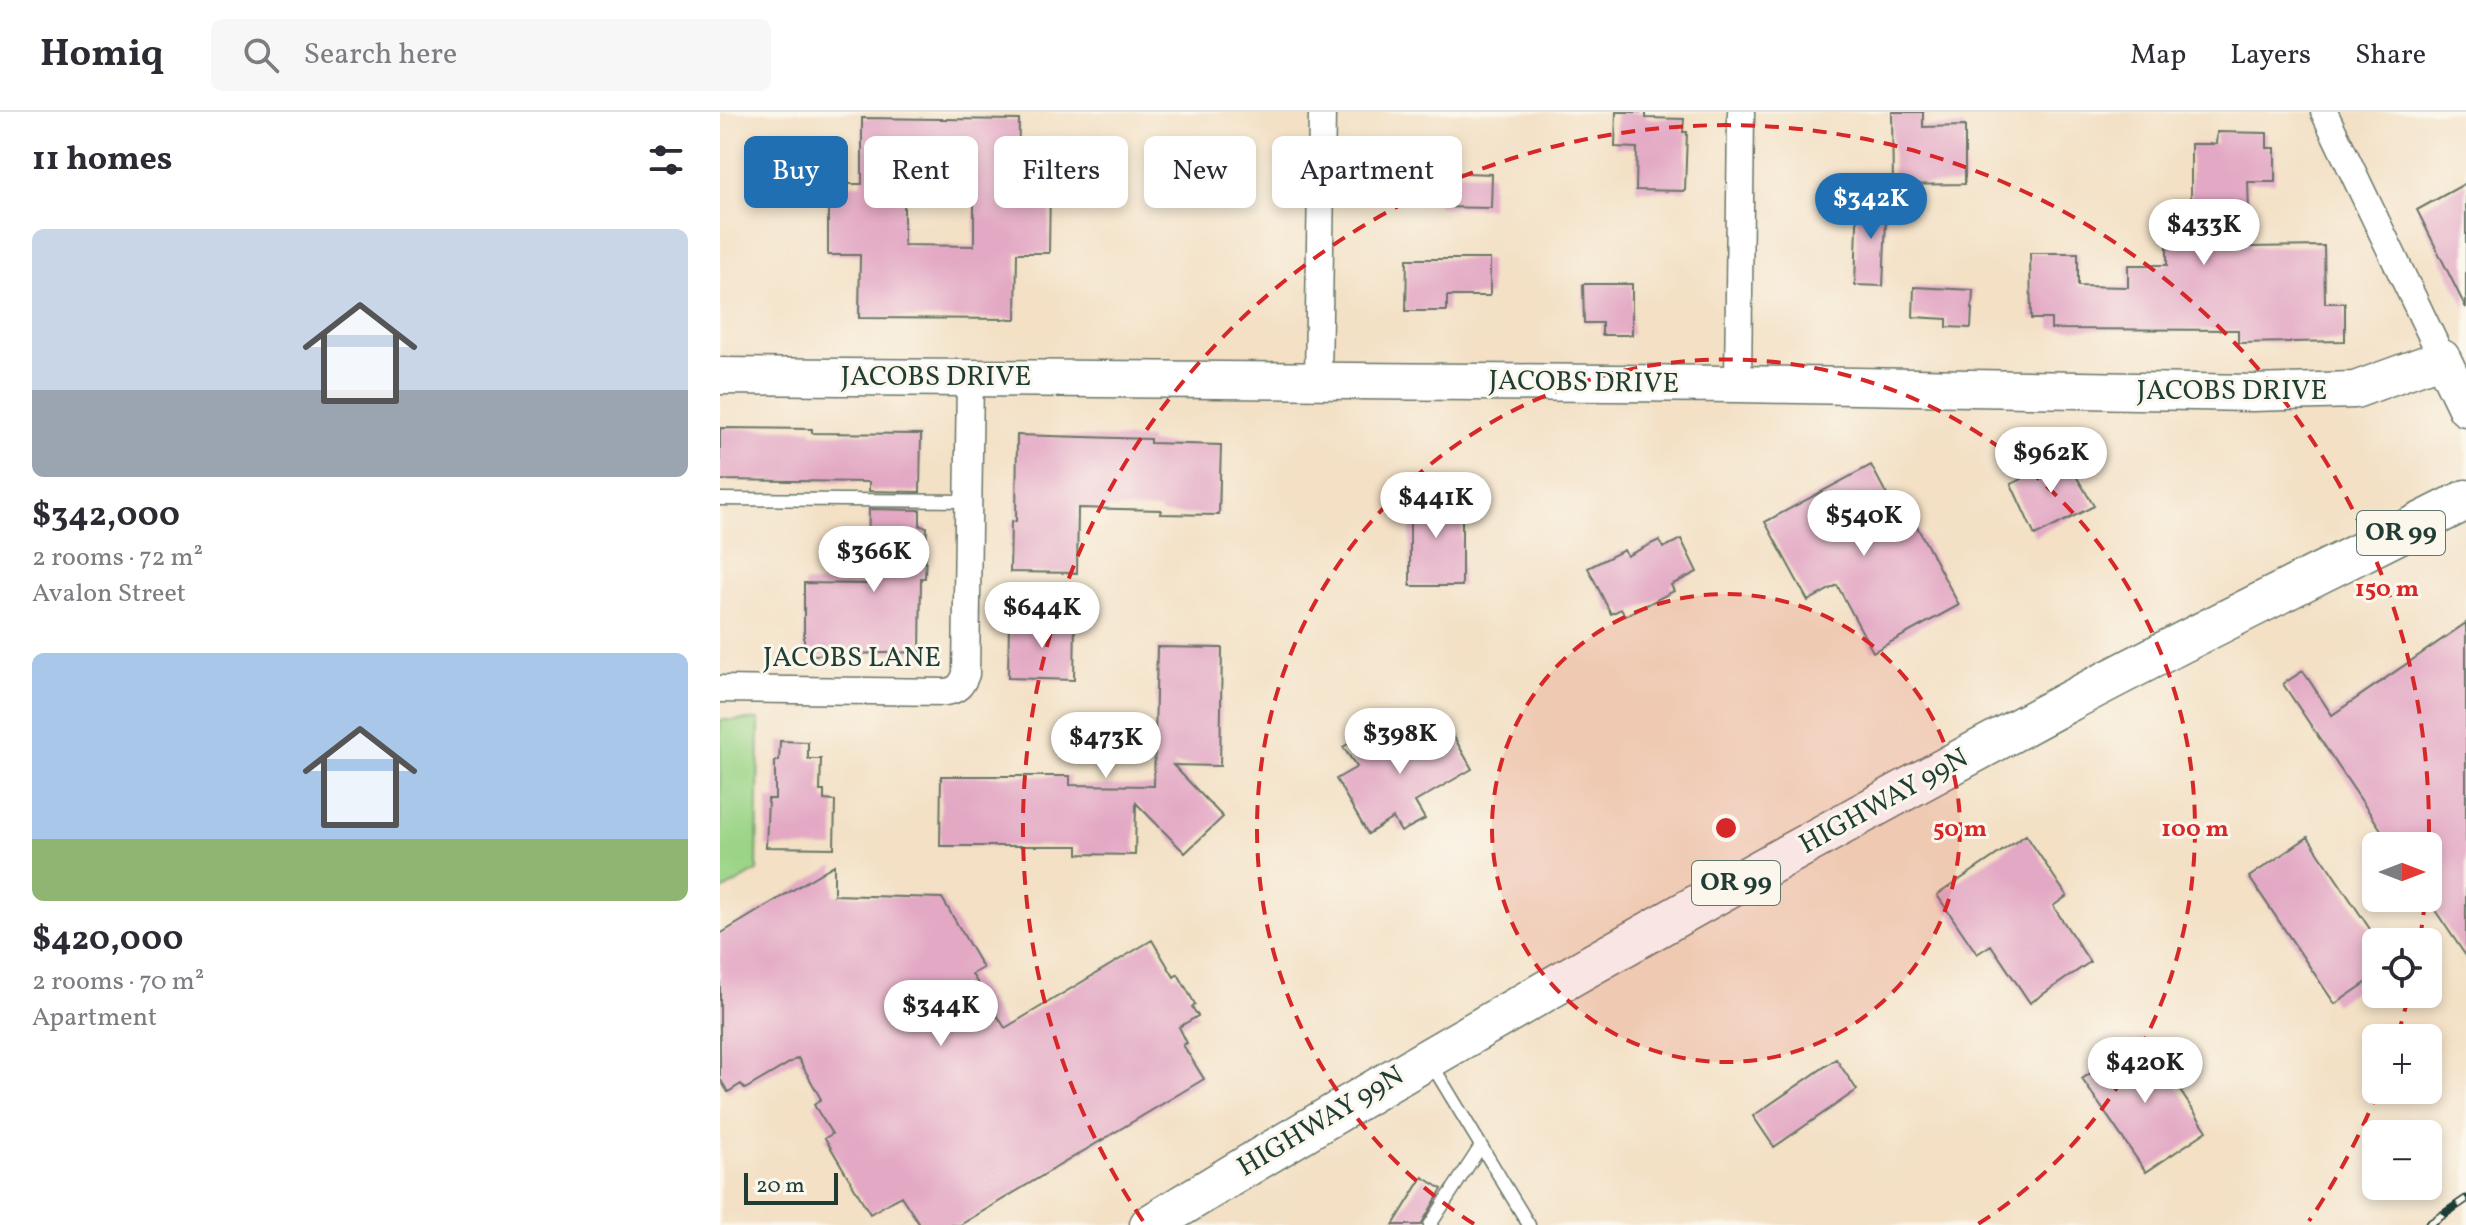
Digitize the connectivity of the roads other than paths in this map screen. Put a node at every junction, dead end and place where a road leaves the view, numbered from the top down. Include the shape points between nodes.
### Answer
1 (1322, 112) edge
2 (1741, 112) edge
3 (2324, 112) edge
4 (2442, 358) junction
5 (720, 376) edge
6 (970, 377) junction
7 (1318, 380) junction
8 (1738, 384) junction
9 (2466, 408) edge
10 (720, 499) edge
11 (2466, 500) edge
12 (969, 501) junction
13 (720, 689) edge
14 (1428, 1059) junction
15 (1481, 1146) junction
16 (1150, 1225) edge
17 (1430, 1225) edge
18 (1529, 1225) edge

1 - 7 street
2 - 8 street
3 - 4 street
4 - 8 street, JACOBS DRIVE via 2348,390
4 - 9 street
5 - 6 street, JACOBS DRIVE
6 - 7 street, JACOBS DRIVE
6 - 12 street, JACOBS LANE
7 - 8 street, JACOBS DRIVE
10 - 12 lane
11 - 14 main road, HIGHWAY 99N / OR 99 via 2062,705
12 - 13 street, JACOBS LANE via 966,674 958,688
14 - 15 lane
14 - 16 main road, HIGHWAY 99N / OR 99
15 - 17 lane
15 - 18 lane

